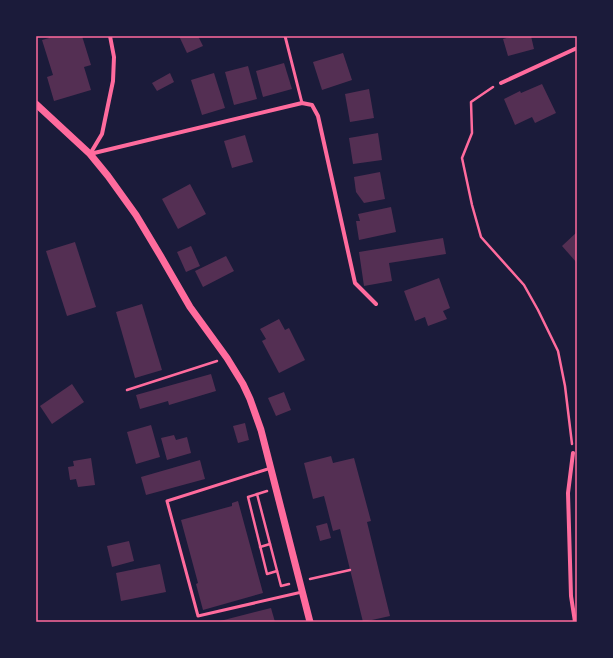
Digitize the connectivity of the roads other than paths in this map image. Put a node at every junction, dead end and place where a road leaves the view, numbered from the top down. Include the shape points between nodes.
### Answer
1 (110, 36) edge
2 (285, 36) edge
3 (577, 48) edge
4 (501, 83) road end
5 (302, 102) junction
6 (36, 104) edge
7 (90, 154) junction
8 (376, 304) dead end
9 (574, 453) road end
10 (271, 468) junction
11 (302, 592) junction
12 (310, 622) edge
13 (575, 622) edge

1 - 7 street via 114,57 113,81 102,134
2 - 5 lane
3 - 4 street
5 - 7 street
5 - 8 street via 312,105 318,116 355,283
6 - 7 street
7 - 10 street via 136,215 190,307 243,384 261,430
9 - 13 street via 568,493 571,596
10 - 11 street
10 - 11 lane via 166,501 198,616
11 - 12 street

